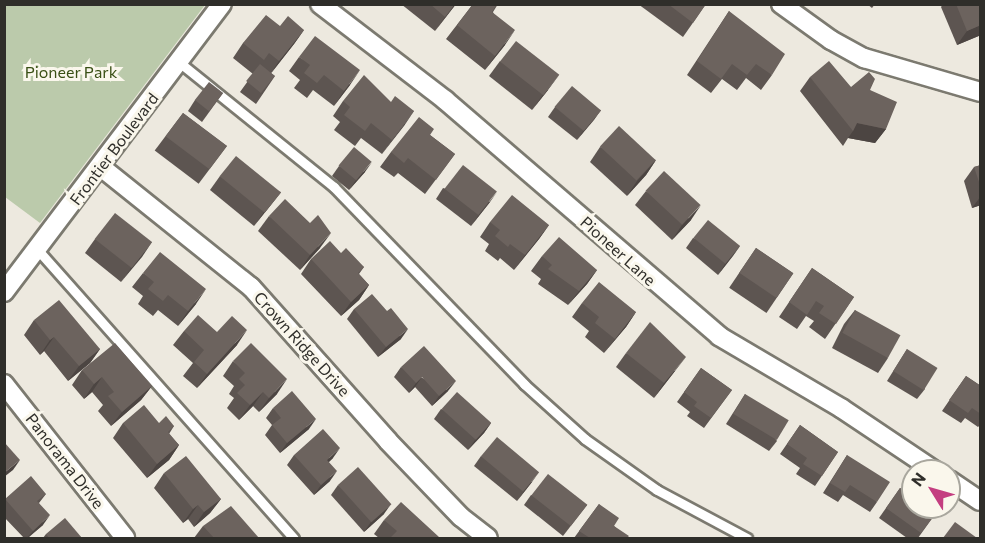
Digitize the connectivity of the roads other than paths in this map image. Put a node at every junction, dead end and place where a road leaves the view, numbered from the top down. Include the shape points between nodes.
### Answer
1 (222, 4) edge
2 (320, 4) edge
3 (781, 4) edge
4 (179, 62) junction
5 (981, 93) edge
6 (101, 167) junction
7 (37, 249) junction
8 (4, 292) edge
9 (4, 384) edge
10 (917, 459) edge
11 (961, 488) edge
12 (981, 501) edge
13 (125, 538) edge
14 (294, 538) edge
15 (488, 538) edge
16 (747, 538) edge

1 - 4 street, Frontier Boulevard
2 - 10 street, Pioneer Lane via 445,100 718,336 841,408
3 - 5 street via 864,58
4 - 6 street, Frontier Boulevard
4 - 16 lane via 334,187 559,417 657,490
6 - 7 street, Frontier Boulevard
6 - 15 street, Crown Ridge Drive via 251,287 388,441 461,517
7 - 8 street, Frontier Boulevard
7 - 14 lane
9 - 13 street, Panorama Drive
11 - 12 street

